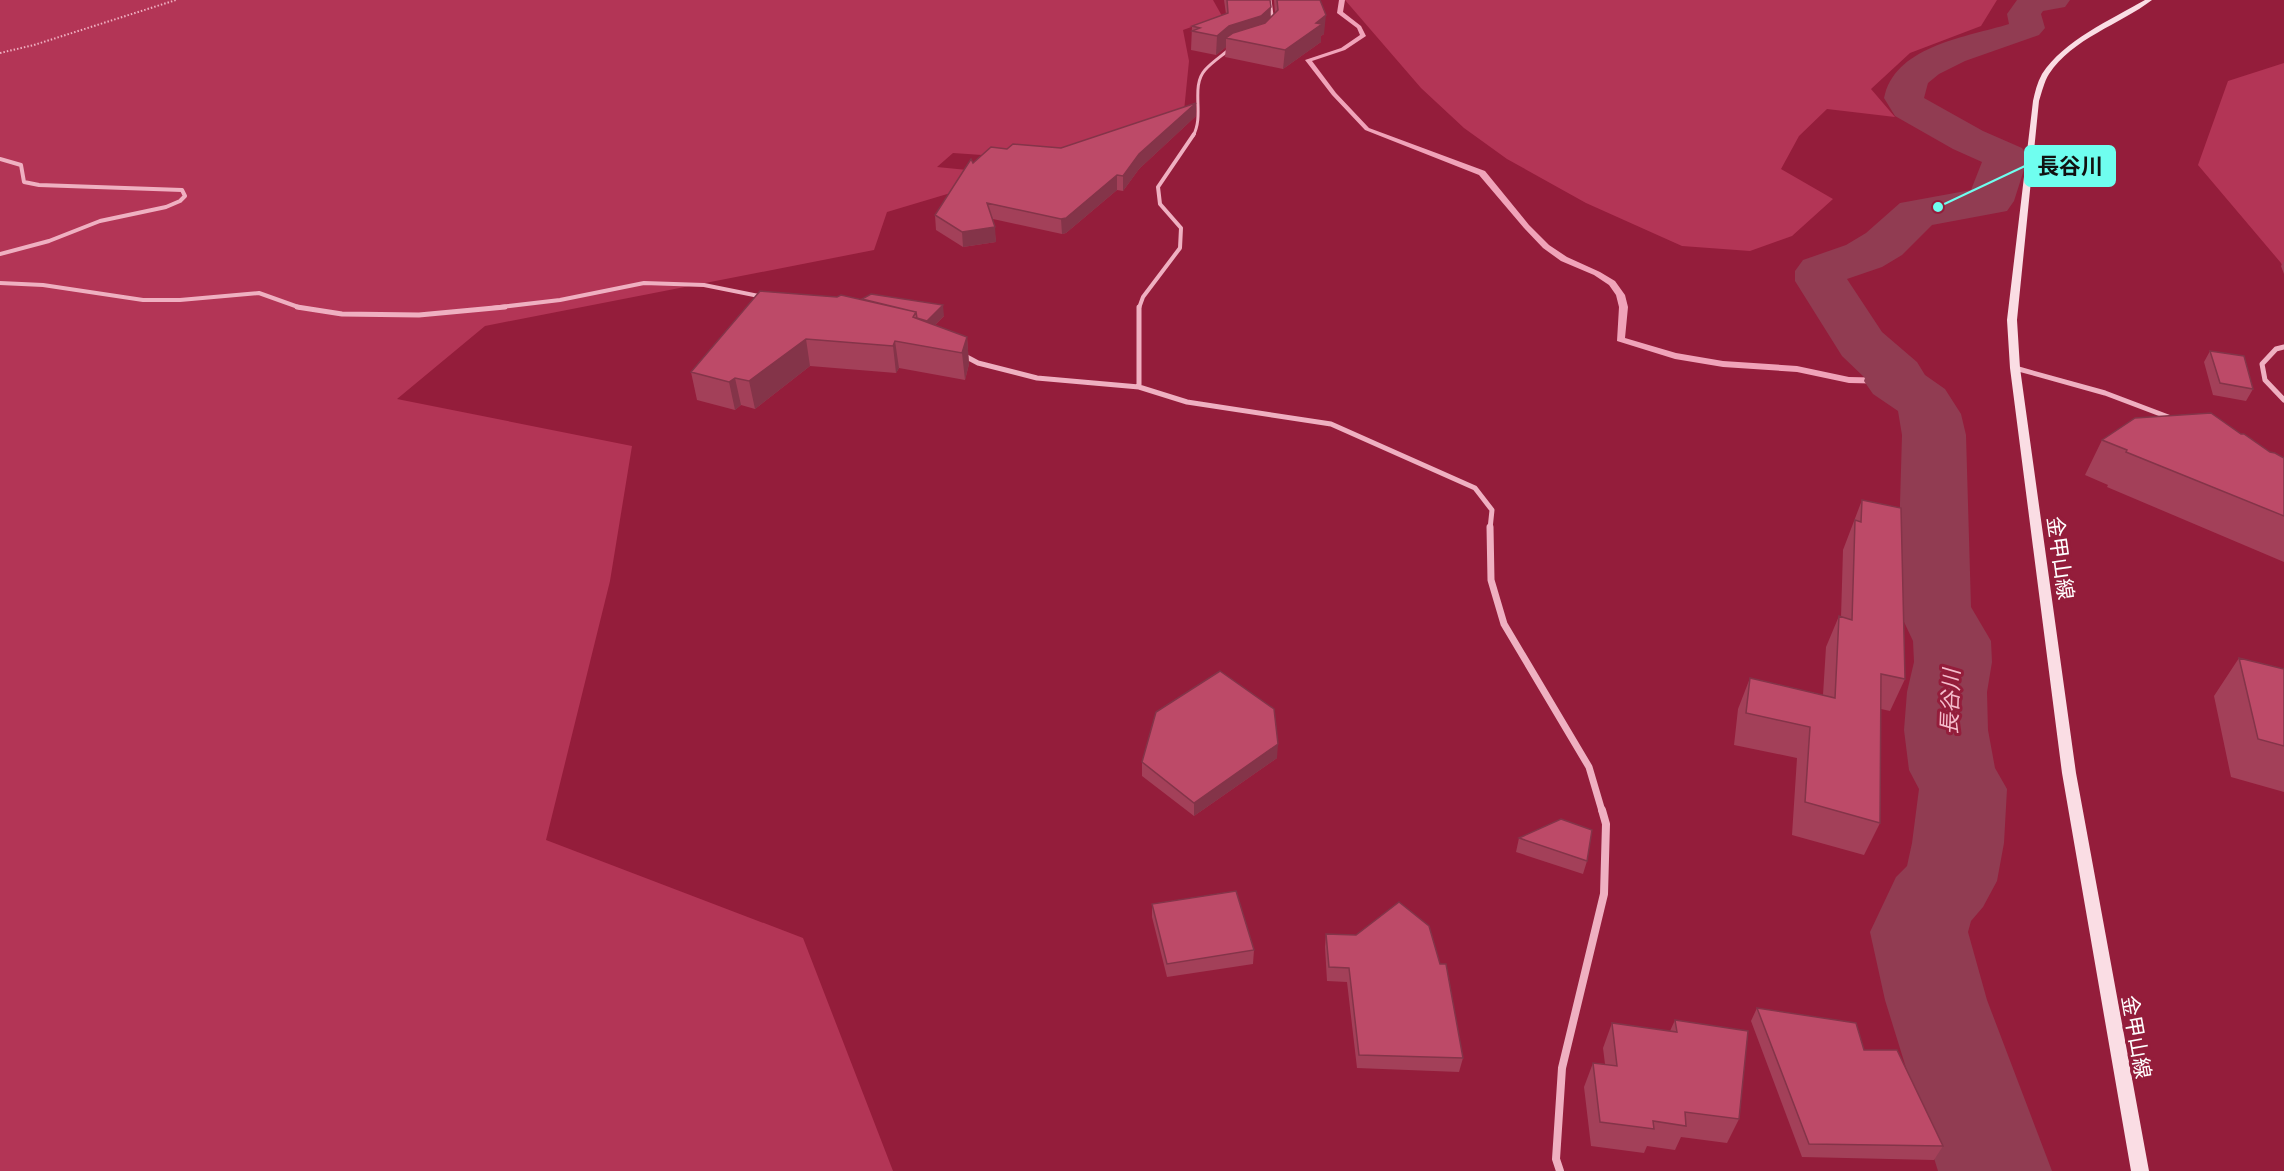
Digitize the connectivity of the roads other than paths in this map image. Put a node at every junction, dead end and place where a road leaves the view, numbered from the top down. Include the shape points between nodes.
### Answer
1 (1270, 0) edge
2 (2149, 0) edge
3 (1274, 27) edge
4 (1237, 45) edge
5 (0, 159) edge
6 (0, 254) edge
7 (0, 283) edge
8 (766, 297) edge
9 (2284, 347) edge
10 (959, 353) edge
11 (2015, 368) junction
12 (1139, 387) junction
13 (2284, 400) edge
14 (2179, 421) edge
15 (1560, 1171) edge
16 (2140, 1171) edge

1 - 3 street
2 - 11 main road, 金甲山線 via 2071,50 2042,80 2036,101 2012,320
4 - 12 street via 1203,72 1197,95 1200,121 1158,188 1160,204 1182,228 1180,248 1149,288 1138,310
5 - 6 street via 21,165 24,182 39,185 182,190 185,195 166,207 100,221 49,242
7 - 8 street via 43,285 142,300 259,293 306,310 342,314 419,315 487,309 560,300 644,283 704,285
9 - 13 street via 2276,349 2262,364 2265,380
10 - 12 street via 978,363 1037,378
11 - 14 street via 2105,393
11 - 16 main road, 金甲山線 via 2069,773
12 - 15 street via 1187,402 1344,429 1475,488 1492,510 1491,580 1504,624 1589,767 1606,824 1604,894 1562,1068 1556,1159

